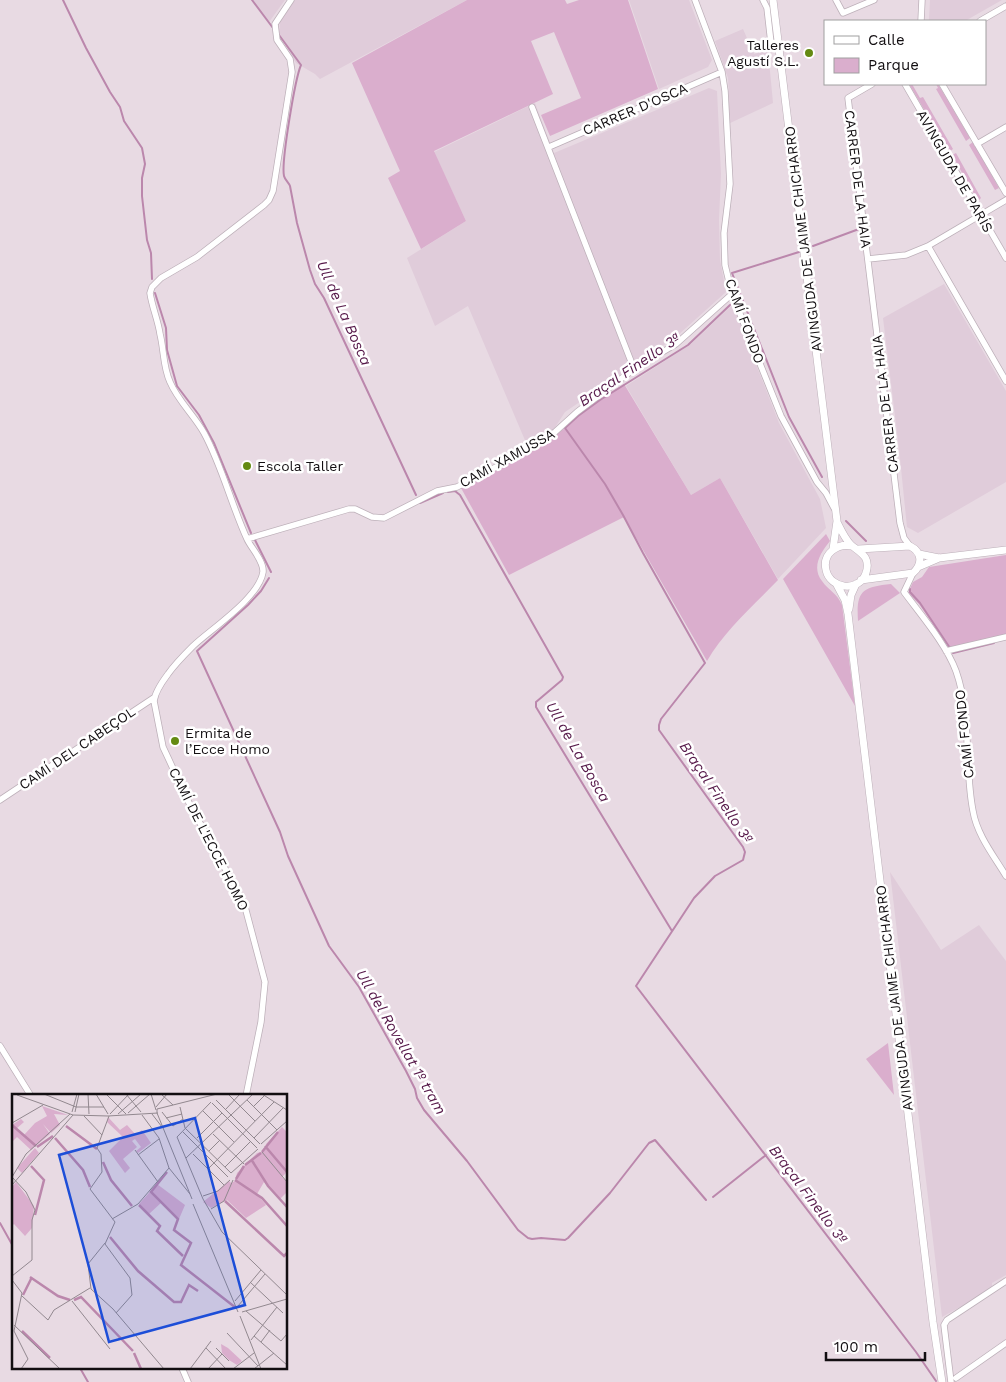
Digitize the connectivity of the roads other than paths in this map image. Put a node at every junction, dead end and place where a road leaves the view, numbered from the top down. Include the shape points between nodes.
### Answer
1 (291, 0) edge
2 (695, 0) edge
3 (763, 0) edge
4 (774, 0) edge
5 (836, 0) edge
6 (874, 0) edge
7 (922, 0) edge
8 (1006, 6) edge
9 (922, 20) edge
10 (982, 20) edge
11 (779, 42) junction
12 (722, 72) junction
13 (870, 85) edge
14 (906, 85) edge
15 (943, 85) edge
16 (532, 107) dead end
17 (1006, 127) edge
18 (977, 144) junction
19 (549, 147) junction
20 (1006, 193) edge
21 (1006, 200) edge
22 (981, 215) junction
23 (928, 246) junction
24 (1006, 258) edge
25 (868, 259) junction
26 (732, 294) junction
27 (1006, 366) edge
28 (634, 369) junction
29 (1000, 370) junction
30 (1006, 381) edge
31 (836, 510) junction
32 (837, 521) junction
33 (247, 539) junction
34 (910, 546) junction
35 (856, 548) junction
36 (834, 549) junction
37 (1006, 550) edge
38 (919, 554) junction
39 (939, 558) junction
40 (916, 570) junction
41 (859, 582) junction
42 (838, 585) junction
43 (848, 614) junction
44 (1006, 637) edge
45 (946, 652) junction
46 (155, 697) junction
47 (0, 800) edge
48 (1006, 876) edge
49 (0, 1046) edge
50 (29, 1094) edge
51 (246, 1094) edge
52 (1006, 1282) edge
53 (934, 1330) junction
54 (945, 1334) junction
55 (1006, 1344) edge
56 (183, 1370) edge
57 (953, 1379) edge
58 (188, 1382) edge
59 (942, 1382) edge

1 - 33 street via 275,24 277,40 290,59 292,72 273,191 264,205 197,257 161,278 150,293 169,381 210,446
2 - 12 street, CAMÍ FONDO
3 - 11 street via 771,43
4 - 11 street, AVINGUDA DE JAIME CHICHARRO
5 - 6 street via 843,13
7 - 9 street
8 - 10 street
11 - 31 street, AVINGUDA DE JAIME CHICHARRO
12 - 19 street, CARRER D'OSCA
12 - 26 street, CAMÍ FONDO via 730,184 724,265
13 - 25 street, CARRER DE LA HAIA via 848,98
14 - 22 street, AVINGUDA DE PARÍS
15 - 18 street
16 - 19 street
17 - 18 street
18 - 20 street
19 - 28 street
21 - 22 street
22 - 23 street
22 - 24 street, AVINGUDA DE PARÍS
23 - 25 street via 906,255
23 - 29 street
25 - 34 street, CARRER DE LA HAIA via 900,523
26 - 28 street, CAMÍ XAMUSSA via 676,344
26 - 31 street, CAMÍ FONDO via 781,416
27 - 29 street
28 - 33 street, CAMÍ XAMUSSA via 555,432 457,487 437,491 384,518 349,509
29 - 30 street
31 - 32 street, AVINGUDA DE JAIME CHICHARRO
32 - 35 street via 842,533
32 - 36 street
33 - 46 street via 262,566 263,573 256,588 175,665
34 - 35 street
34 - 38 street
35 - 36 street via 842,545
35 - 41 street via 865,557 867,567
36 - 42 street via 827,556 825,566 830,579
37 - 39 street
38 - 39 street
38 - 40 street via 920,563
39 - 40 street
40 - 41 street
40 - 45 street, CAMÍ FONDO via 904,592
41 - 42 street via 847,587
41 - 43 street via 851,596
42 - 43 street
43 - 53 street, AVINGUDA DE JAIME CHICHARRO
44 - 45 street
45 - 48 street, CAMÍ FONDO via 957,673 964,706 973,812 981,834
46 - 47 street, CAMÍ DEL CABEÇOL
46 - 51 street, CAMÍ DE L'ECCE HOMO via 163,747 190,805 244,903 265,982 261,1022
49 - 50 street
52 - 54 street via 947,1320
53 - 54 street
53 - 59 street, AVINGUDA DE JAIME CHICHARRO
54 - 57 street
55 - 57 street
56 - 58 street

